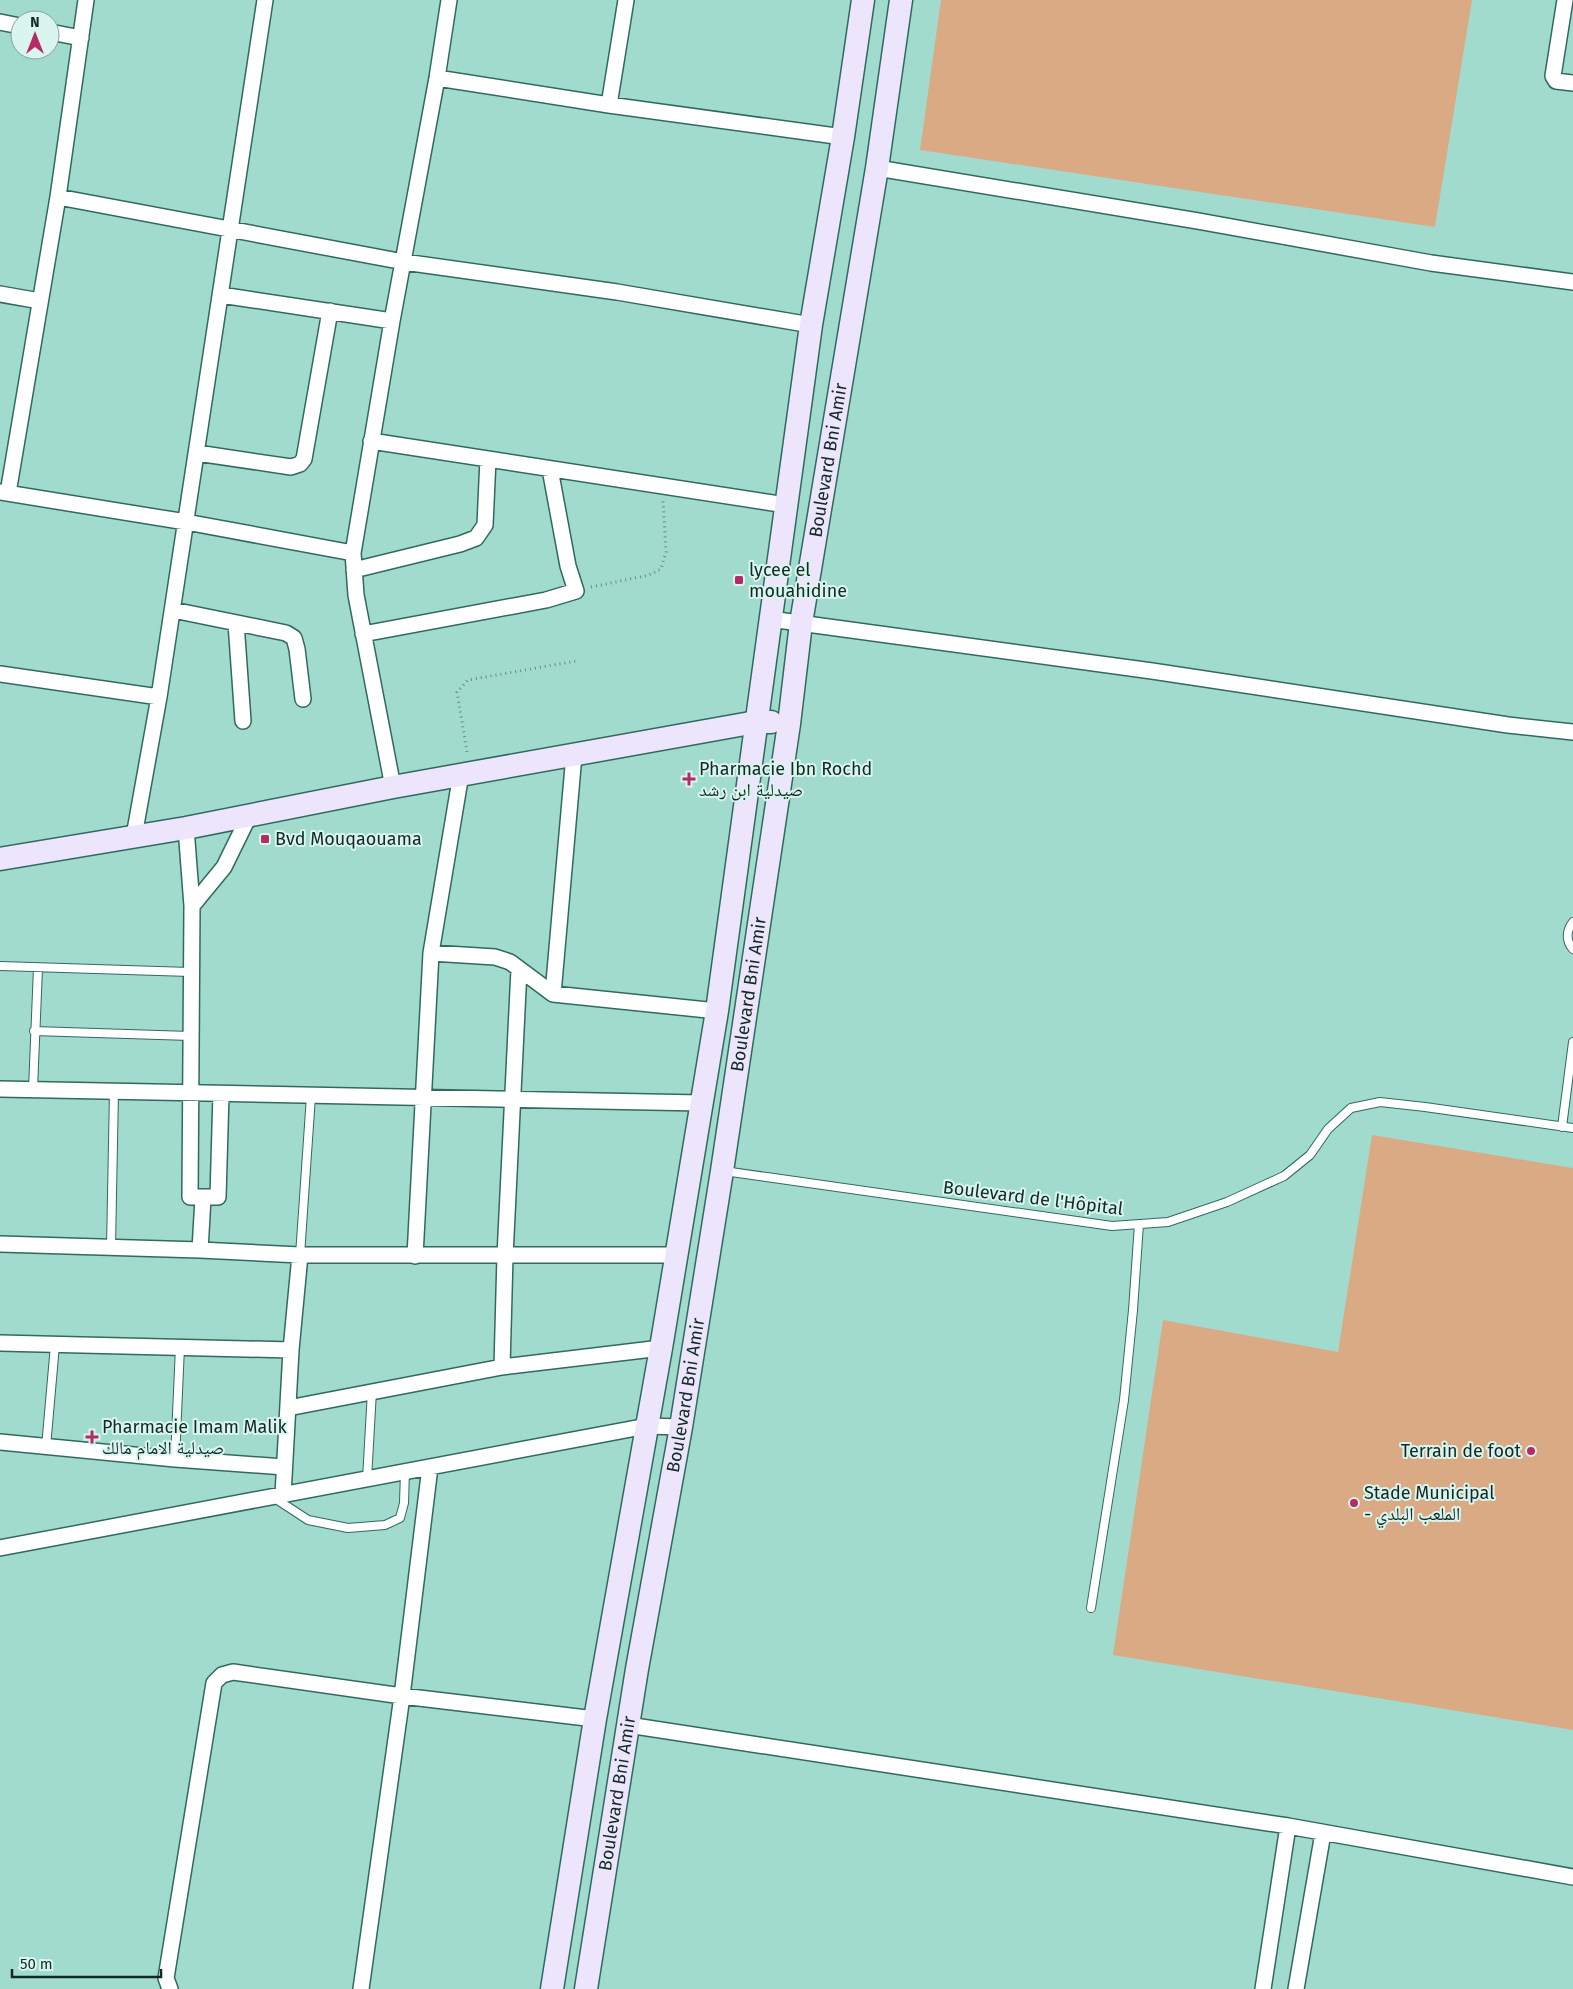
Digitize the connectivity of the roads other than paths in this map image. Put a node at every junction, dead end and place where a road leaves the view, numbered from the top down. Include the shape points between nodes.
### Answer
1 (86, 0) edge
2 (265, 0) edge
3 (448, 0) edge
4 (626, 0) edge
5 (863, 0) edge
6 (901, 0) edge
7 (1565, 0) edge
8 (60, 34) edge
9 (81, 38) junction
10 (437, 78) junction
11 (1573, 83) edge
12 (609, 105) junction
13 (843, 137) junction
14 (876, 168) junction
15 (58, 197) junction
16 (230, 229) junction
17 (404, 262) junction
18 (1573, 282) edge
19 (0, 294) edge
20 (221, 295) junction
21 (40, 301) junction
22 (330, 311) junction
23 (392, 321) junction
24 (811, 325) junction
25 (371, 441) junction
26 (197, 453) junction
27 (488, 459) junction
28 (550, 469) junction
29 (4, 492) edge
30 (786, 505) junction
31 (186, 522) junction
32 (353, 553) junction
33 (354, 570) junction
34 (173, 610) junction
35 (770, 619) junction
36 (236, 623) junction
37 (801, 623) junction
38 (363, 634) junction
39 (0, 674) edge
40 (159, 697) junction
41 (303, 699) dead end
42 (243, 721) dead end
43 (756, 722) junction
44 (789, 724) junction
45 (1573, 732) edge
46 (574, 755) junction
47 (466, 774) junction
48 (393, 787) junction
49 (249, 816) junction
50 (186, 828) junction
51 (134, 836) junction
52 (0, 860) edge
53 (192, 906) junction
54 (1573, 922) edge
55 (1573, 949) edge
56 (431, 952) junction
57 (0, 966) edge
58 (38, 968) junction
59 (519, 969) junction
60 (190, 972) junction
61 (553, 994) junction
62 (717, 1011) junction
63 (34, 1031) junction
64 (190, 1036) junction
65 (1573, 1042) edge
66 (0, 1088) edge
67 (33, 1089) junction
68 (114, 1091) junction
69 (189, 1094) junction
70 (221, 1094) junction
71 (311, 1096) junction
72 (422, 1098) junction
73 (513, 1100) junction
74 (701, 1103) junction
75 (1562, 1127) junction
76 (1573, 1128) edge
77 (722, 1171) junction
78 (203, 1198) junction
79 (1139, 1224) junction
80 (0, 1244) edge
81 (111, 1247) junction
82 (200, 1250) junction
83 (300, 1255) junction
84 (676, 1255) junction
85 (415, 1256) junction
86 (505, 1256) junction
87 (0, 1344) edge
88 (54, 1345) junction
89 (180, 1347) junction
90 (660, 1348) junction
91 (291, 1350) junction
92 (502, 1367) junction
93 (372, 1391) junction
94 (288, 1408) junction
95 (647, 1426) junction
96 (681, 1427) junction
97 (0, 1442) edge
98 (46, 1447) junction
99 (174, 1459) junction
100 (430, 1466) junction
101 (284, 1468) junction
102 (405, 1472) junction
103 (367, 1479) junction
104 (278, 1496) junction
105 (0, 1548) edge
106 (1091, 1608) dead end
107 (402, 1696) junction
108 (594, 1719) junction
109 (628, 1726) junction
110 (1288, 1826) junction
111 (1323, 1833) junction
112 (1573, 1877) edge
113 (170, 1989) edge
114 (361, 1989) edge
115 (552, 1989) edge
116 (586, 1989) edge
117 (1263, 1989) edge
118 (1296, 1989) edge

1 - 9 street
2 - 16 street
3 - 10 street
4 - 12 street
5 - 13 main road, Boulevard Bni Amir
6 - 14 main road, Boulevard Bni Amir
7 - 11 street via 1553,76 1556,80
8 - 9 street
9 - 15 street
10 - 12 street
10 - 17 street
12 - 13 street
13 - 24 main road, Boulevard Bni Amir
14 - 18 street via 1431,263
14 - 37 main road, Boulevard Bni Amir
15 - 16 street
15 - 21 street
16 - 17 street
16 - 20 street
17 - 23 street
17 - 24 street via 617,292
19 - 21 street
20 - 22 street
20 - 26 street
21 - 29 street
22 - 23 street
22 - 26 street via 304,459 300,464 291,467
23 - 25 street
24 - 30 main road, Boulevard Bni Amir
25 - 27 street
25 - 32 street
26 - 31 street
27 - 28 street
27 - 33 street via 485,525 476,538
28 - 30 street
28 - 38 street via 568,566 576,591 546,600
29 - 31 street
30 - 35 main road, Boulevard Bni Amir
31 - 32 street
31 - 34 street
32 - 33 street
33 - 38 street
34 - 36 street
34 - 40 street
35 - 37 street
35 - 43 main road, Boulevard Bni Amir
36 - 41 street via 286,633 294,638
36 - 42 street
37 - 44 main road, Boulevard Bni Amir
37 - 45 street
38 - 48 street
39 - 40 street
40 - 51 street
43 - 44 main road
43 - 46 main road
43 - 62 main road, Boulevard Bni Amir
44 - 77 main road, Boulevard Bni Amir
46 - 47 main road
46 - 61 street
47 - 48 main road
47 - 56 street
48 - 49 main road
49 - 50 main road
49 - 53 street via 224,867
50 - 51 main road
50 - 53 street
51 - 52 main road
53 - 60 street
54 - 55 lane via 1568,933
56 - 59 street via 495,958 510,962
56 - 72 street
57 - 58 lane
58 - 60 lane
58 - 63 lane
59 - 61 street
59 - 73 street
60 - 64 street
61 - 62 street
62 - 74 main road, Boulevard Bni Amir
63 - 64 lane
63 - 67 lane
64 - 69 street
65 - 75 lane
66 - 67 street
67 - 68 street
68 - 69 street
68 - 81 lane
69 - 70 street
69 - 78 street via 190,1197
70 - 71 street
70 - 78 street via 218,1197
71 - 72 street
71 - 83 lane
72 - 73 street
72 - 85 street
73 - 74 street
73 - 86 street
74 - 84 main road, Boulevard Bni Amir
75 - 76 lane, Boulevard de l'Hôpital
75 - 79 lane, Boulevard de l'Hôpital via 1380,1102 1351,1108 1328,1129 1310,1155 1284,1176 1219,1205 1168,1222
77 - 79 lane, Boulevard de l'Hôpital via 1112,1226
77 - 96 main road, Boulevard Bni Amir
78 - 82 street
79 - 106 lane via 1124,1400
80 - 81 street
81 - 82 street
82 - 83 street
83 - 85 street
83 - 91 street
84 - 86 street
84 - 90 main road, Boulevard Bni Amir
85 - 86 street
86 - 92 street
87 - 88 street
88 - 89 street
88 - 98 lane
89 - 91 street
89 - 99 lane
90 - 92 street
90 - 95 main road, Boulevard Bni Amir
91 - 94 street
92 - 93 street
93 - 94 street
93 - 103 lane
94 - 101 street
95 - 96 street
95 - 100 street
95 - 108 main road, Boulevard Bni Amir
96 - 109 main road, Boulevard Bni Amir
97 - 98 street
98 - 99 street
99 - 101 street
100 - 102 street
100 - 107 street
101 - 104 street
102 - 103 street
102 - 104 lane via 400,1518 385,1525 348,1528 308,1520
103 - 104 street
104 - 105 street
107 - 108 street
107 - 113 street via 233,1672 222,1675 214,1683 166,1978
107 - 114 street
108 - 115 main road, Boulevard Bni Amir
109 - 110 street
109 - 116 main road, Boulevard Bni Amir
110 - 111 street
110 - 117 street
111 - 112 street
111 - 118 street

